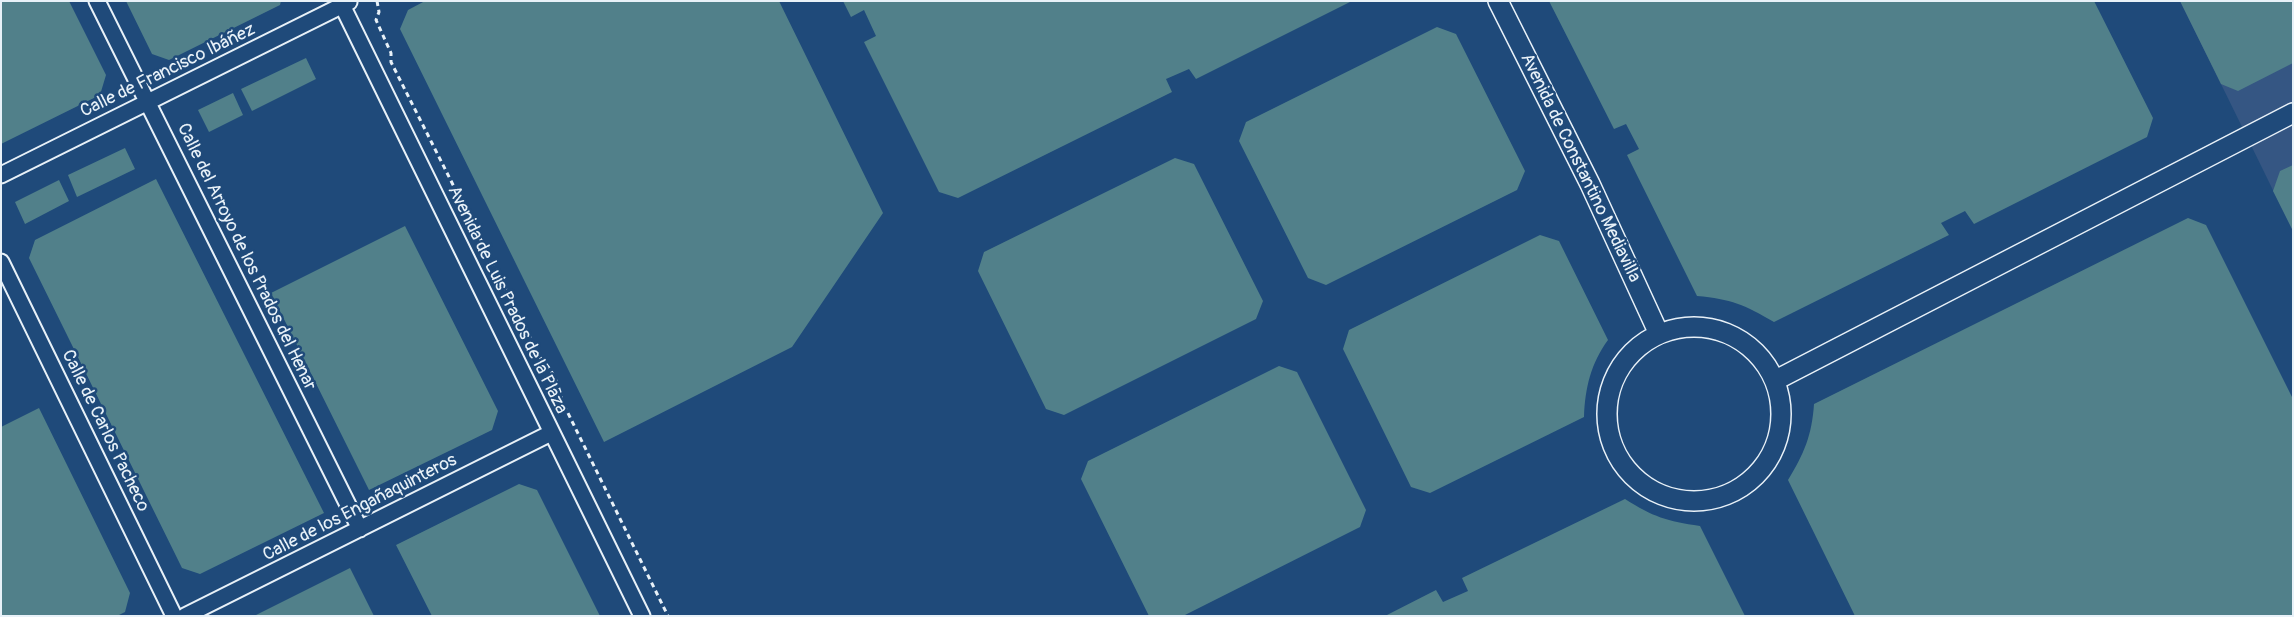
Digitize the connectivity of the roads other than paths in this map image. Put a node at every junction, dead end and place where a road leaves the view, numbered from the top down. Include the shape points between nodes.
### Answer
1 (97, 1) edge
2 (1498, 1) edge
3 (344, 3) edge
4 (148, 102) junction
5 (2293, 114) edge
6 (1, 175) edge
7 (1, 262) edge
8 (1659, 334) junction
9 (1776, 380) junction
10 (552, 433) junction
11 (360, 529) junction
12 (174, 616) edge
13 (185, 616) edge
14 (642, 616) edge

1 - 4 street, Calle del Arroyo de los Prados del Henar
2 - 8 street, Avenida de Constantino Mediavilla via 1590,184
3 - 4 street, Calle de Francisco Ibáñez
3 - 10 street, Avenida de Luis Prados de la Plaza
4 - 6 street, Calle de Francisco Ibáñez
4 - 11 street, Calle del Arroyo de los Prados del Henar
5 - 9 street
7 - 12 street, Calle de Carlos Pacheco
8 - 9 street via 1685,327 1713,329 1740,339 1761,358
8 - 9 street via 1634,351 1617,373 1608,400 1608,429 1618,454 1634,478 1657,494 1685,501 1713,500 1758,474 1772,453 1780,430 1781,406
10 - 11 street, Calle de los Engañaquinteros
10 - 14 street, Avenida de Luis Prados de la Plaza
11 - 13 street, Calle de los Engañaquinteros

